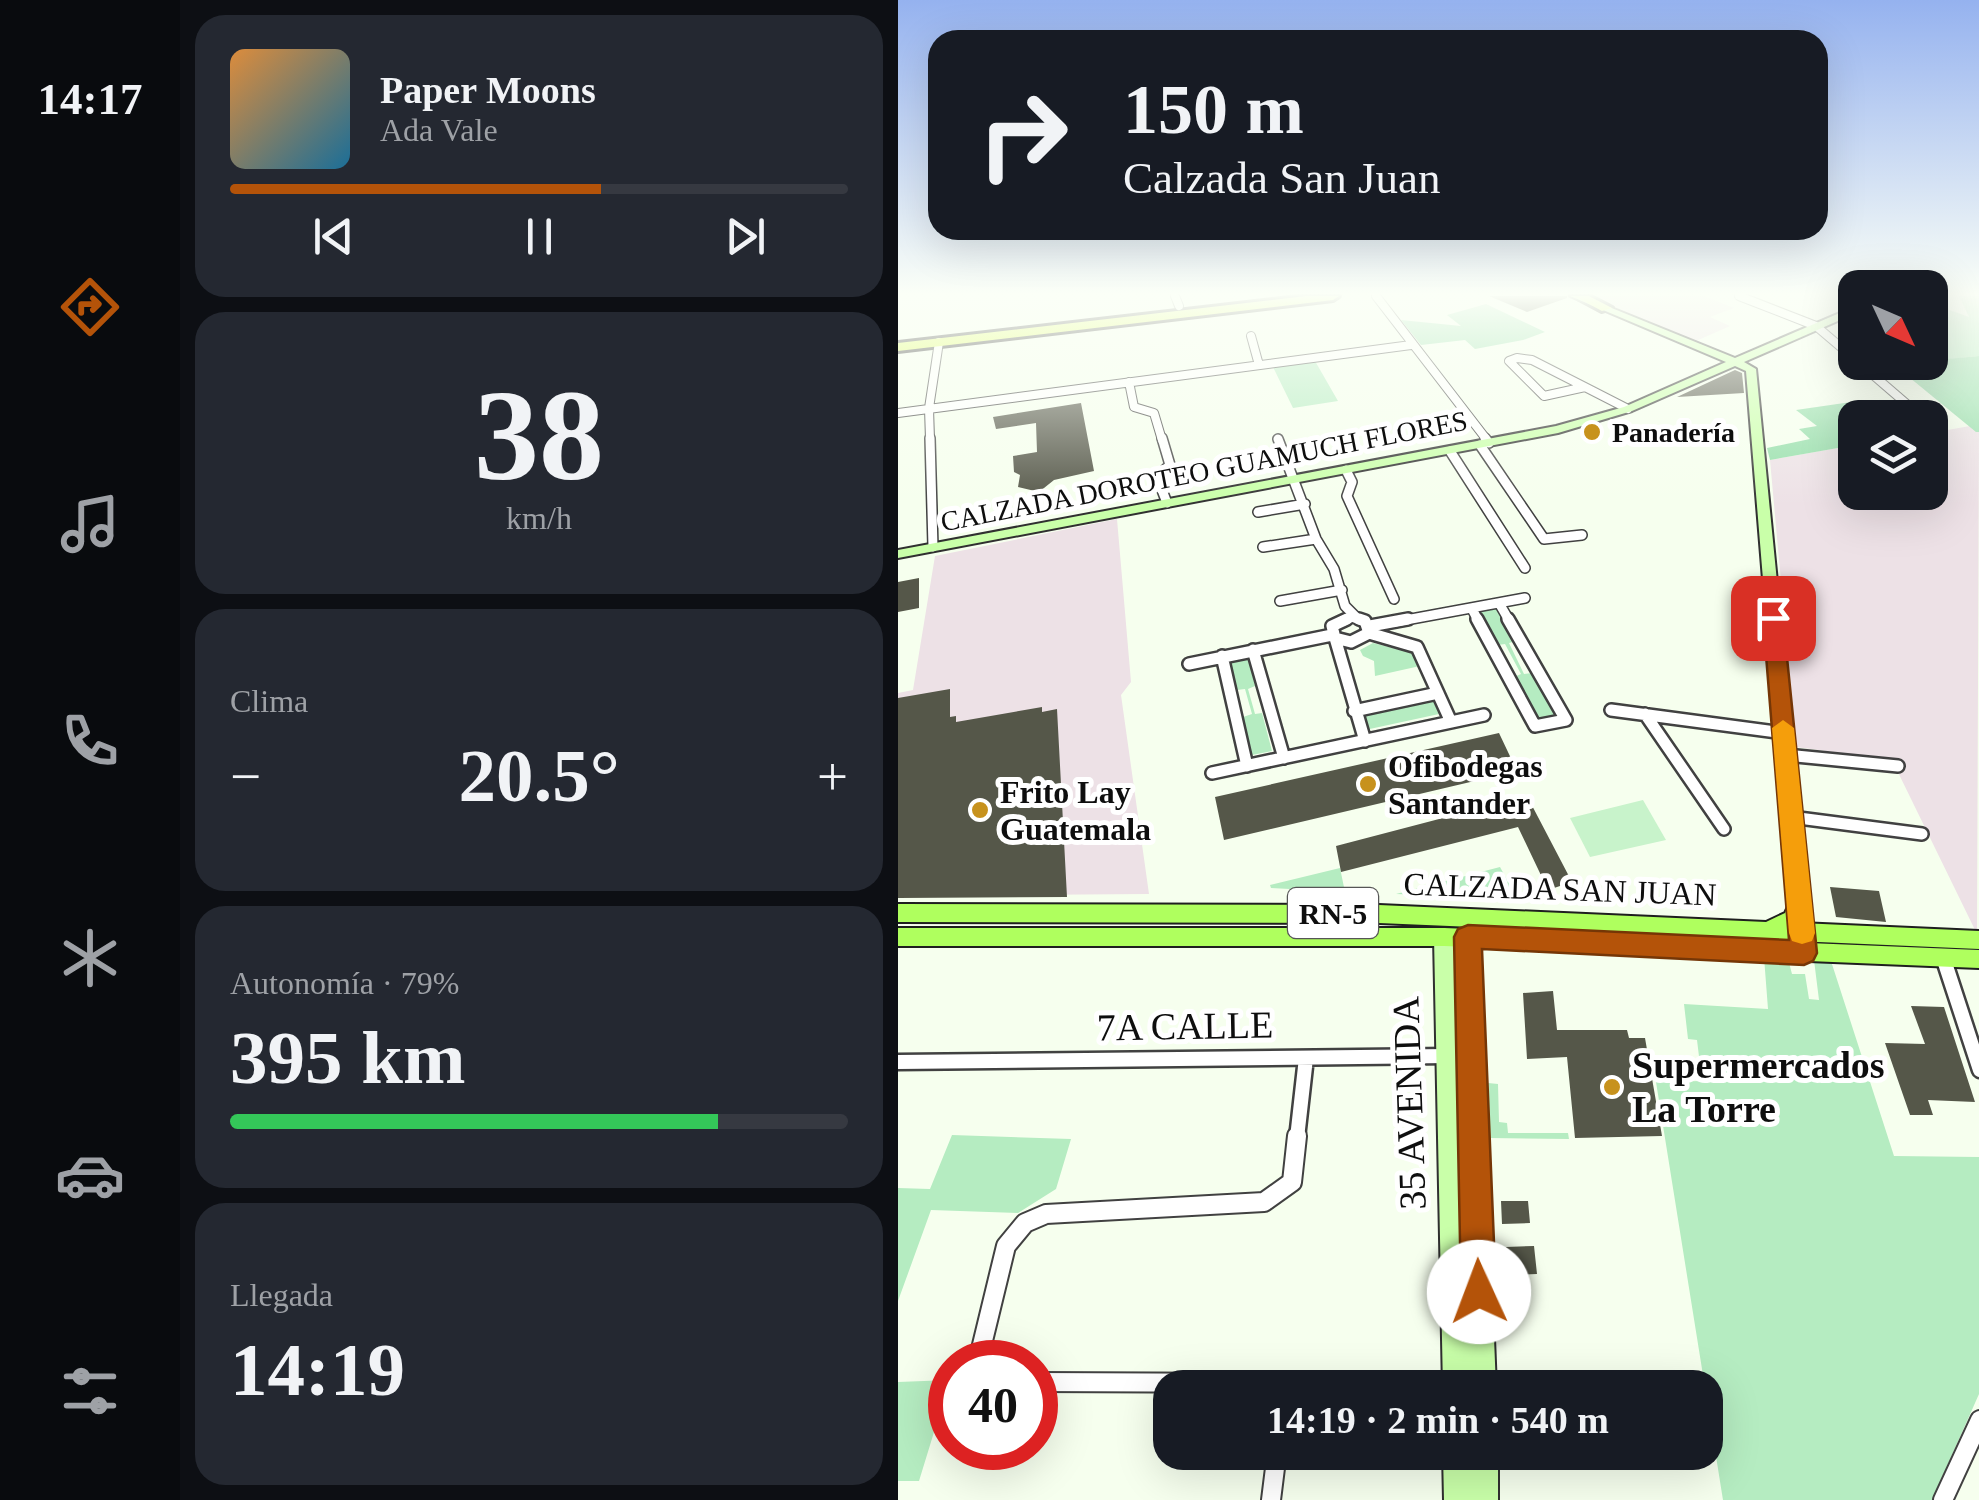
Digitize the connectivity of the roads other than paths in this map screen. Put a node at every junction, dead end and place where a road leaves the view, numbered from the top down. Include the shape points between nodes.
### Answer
1 (935, 366) edge
2 (1251, 366) edge
3 (1426, 366) edge
4 (1514, 366) edge
5 (1542, 366) edge
6 (1727, 366) edge
7 (1746, 366) edge
8 (1879, 380) edge
9 (1128, 382) junction
10 (1586, 387) junction
11 (1902, 400) edge
12 (929, 408) junction
13 (1628, 409) junction
14 (898, 412) edge
15 (1278, 439) dead end
16 (1484, 444) junction
17 (1450, 451) junction
18 (1346, 470) junction
19 (1294, 480) junction
20 (1167, 503) junction
21 (1305, 504) junction
22 (1258, 512) dead end
23 (1582, 535) dead end
24 (1316, 539) junction
25 (933, 547) junction
26 (1262, 548) dead end
27 (898, 554) edge
28 (1525, 568) dead end
29 (1342, 590) junction
30 (1524, 598) dead end
31 (1394, 599) dead end
32 (1280, 601) dead end
33 (1499, 603) junction
34 (1345, 606) junction
35 (1472, 609) junction
36 (1358, 618) junction
37 (1369, 630) junction
38 (1334, 632) junction
39 (1253, 650) junction
40 (1222, 656) junction
41 (1189, 664) dead end
42 (1438, 694) junction
43 (1611, 710) dead end
44 (1354, 711) junction
45 (1484, 715) dead end
46 (1651, 715) junction
47 (1452, 722) junction
48 (1784, 733) junction
49 (1365, 741) junction
50 (1786, 755) junction
51 (1284, 758) junction
52 (1247, 766) junction
53 (1898, 766) dead end
54 (1212, 774) dead end
55 (1791, 817) junction
56 (1724, 829) dead end
57 (1922, 834) dead end
58 (1799, 904) junction
59 (898, 913) edge
60 (1768, 930) junction
61 (1802, 930) junction
62 (898, 937) edge
63 (1456, 937) junction
64 (1980, 940) edge
65 (1804, 953) junction
66 (1943, 958) junction
67 (1980, 958) edge
68 (1461, 1056) junction
69 (1306, 1058) junction
70 (898, 1062) edge
71 (1980, 1070) edge
72 (983, 1340) edge
73 (1469, 1370) edge
74 (1058, 1382) edge
75 (1153, 1384) edge
76 (1980, 1420) edge
77 (1275, 1470) edge
78 (1458, 1470) edge
79 (1483, 1470) edge
80 (1945, 1499) edge
81 (1272, 1500) edge
82 (1459, 1500) edge
83 (1484, 1500) edge

1 - 12 street
2 - 9 street
3 - 16 street
4 - 10 street via 1544,396
5 - 10 street
6 - 13 street, CALZADA DOROTEO GUAMUCH FLORES
7 - 48 street
8 - 11 street
9 - 12 street
9 - 20 street via 1134,407 1154,413 1170,465 1157,477
10 - 13 street
12 - 14 street
12 - 25 street
13 - 16 street, CALZADA DOROTEO GUAMUCH FLORES
15 - 19 street
16 - 17 street, CALZADA DOROTEO GUAMUCH FLORES
16 - 23 street via 1544,539
17 - 18 street, CALZADA DOROTEO GUAMUCH FLORES
17 - 28 street
18 - 19 street, CALZADA DOROTEO GUAMUCH FLORES
18 - 31 street via 1352,482 1347,496
19 - 20 street, CALZADA DOROTEO GUAMUCH FLORES
19 - 21 street
20 - 25 street, CALZADA DOROTEO GUAMUCH FLORES
21 - 22 street
21 - 24 street
24 - 26 street
24 - 29 street
25 - 27 street, CALZADA DOROTEO GUAMUCH FLORES
29 - 32 street
29 - 34 street
30 - 33 street
33 - 35 street
33 - 35 street via 1566,720 1535,726
34 - 36 street
34 - 38 street
35 - 37 street
36 - 37 street
36 - 38 street
37 - 38 street via 1351,642
37 - 42 street via 1417,646
38 - 39 street
38 - 44 street
39 - 40 street
39 - 51 street
40 - 41 street
40 - 52 street
42 - 44 street
42 - 47 street
43 - 46 street
44 - 49 street
45 - 47 street
46 - 48 street
46 - 56 street
47 - 49 street
48 - 50 street
49 - 51 street
50 - 53 street
50 - 55 street
51 - 52 street
52 - 54 street
55 - 57 street
55 - 58 street
58 - 60 main road via 1792,919
58 - 61 street
59 - 60 main road, CALZADA SAN JUAN / RN-5 via 1379,914
60 - 61 main road, CALZADA SAN JUAN / RN-5
61 - 64 main road, CALZADA SAN JUAN / RN-5
61 - 65 street
62 - 63 main road, CALZADA SAN JUAN / RN-5
63 - 65 main road, CALZADA SAN JUAN / RN-5
63 - 68 street, 35 AVENIDA
65 - 66 main road, CALZADA SAN JUAN / RN-5
66 - 67 main road, CALZADA SAN JUAN / RN-5
66 - 71 street
68 - 69 street, 7A CALLE
68 - 73 street, 35 AVENIDA
69 - 70 street, 7A CALLE
69 - 72 street via 1292,1182 1264,1202 1046,1214 1025,1223 1006,1246
74 - 75 street
76 - 80 street
77 - 81 street
78 - 82 street
79 - 83 street

